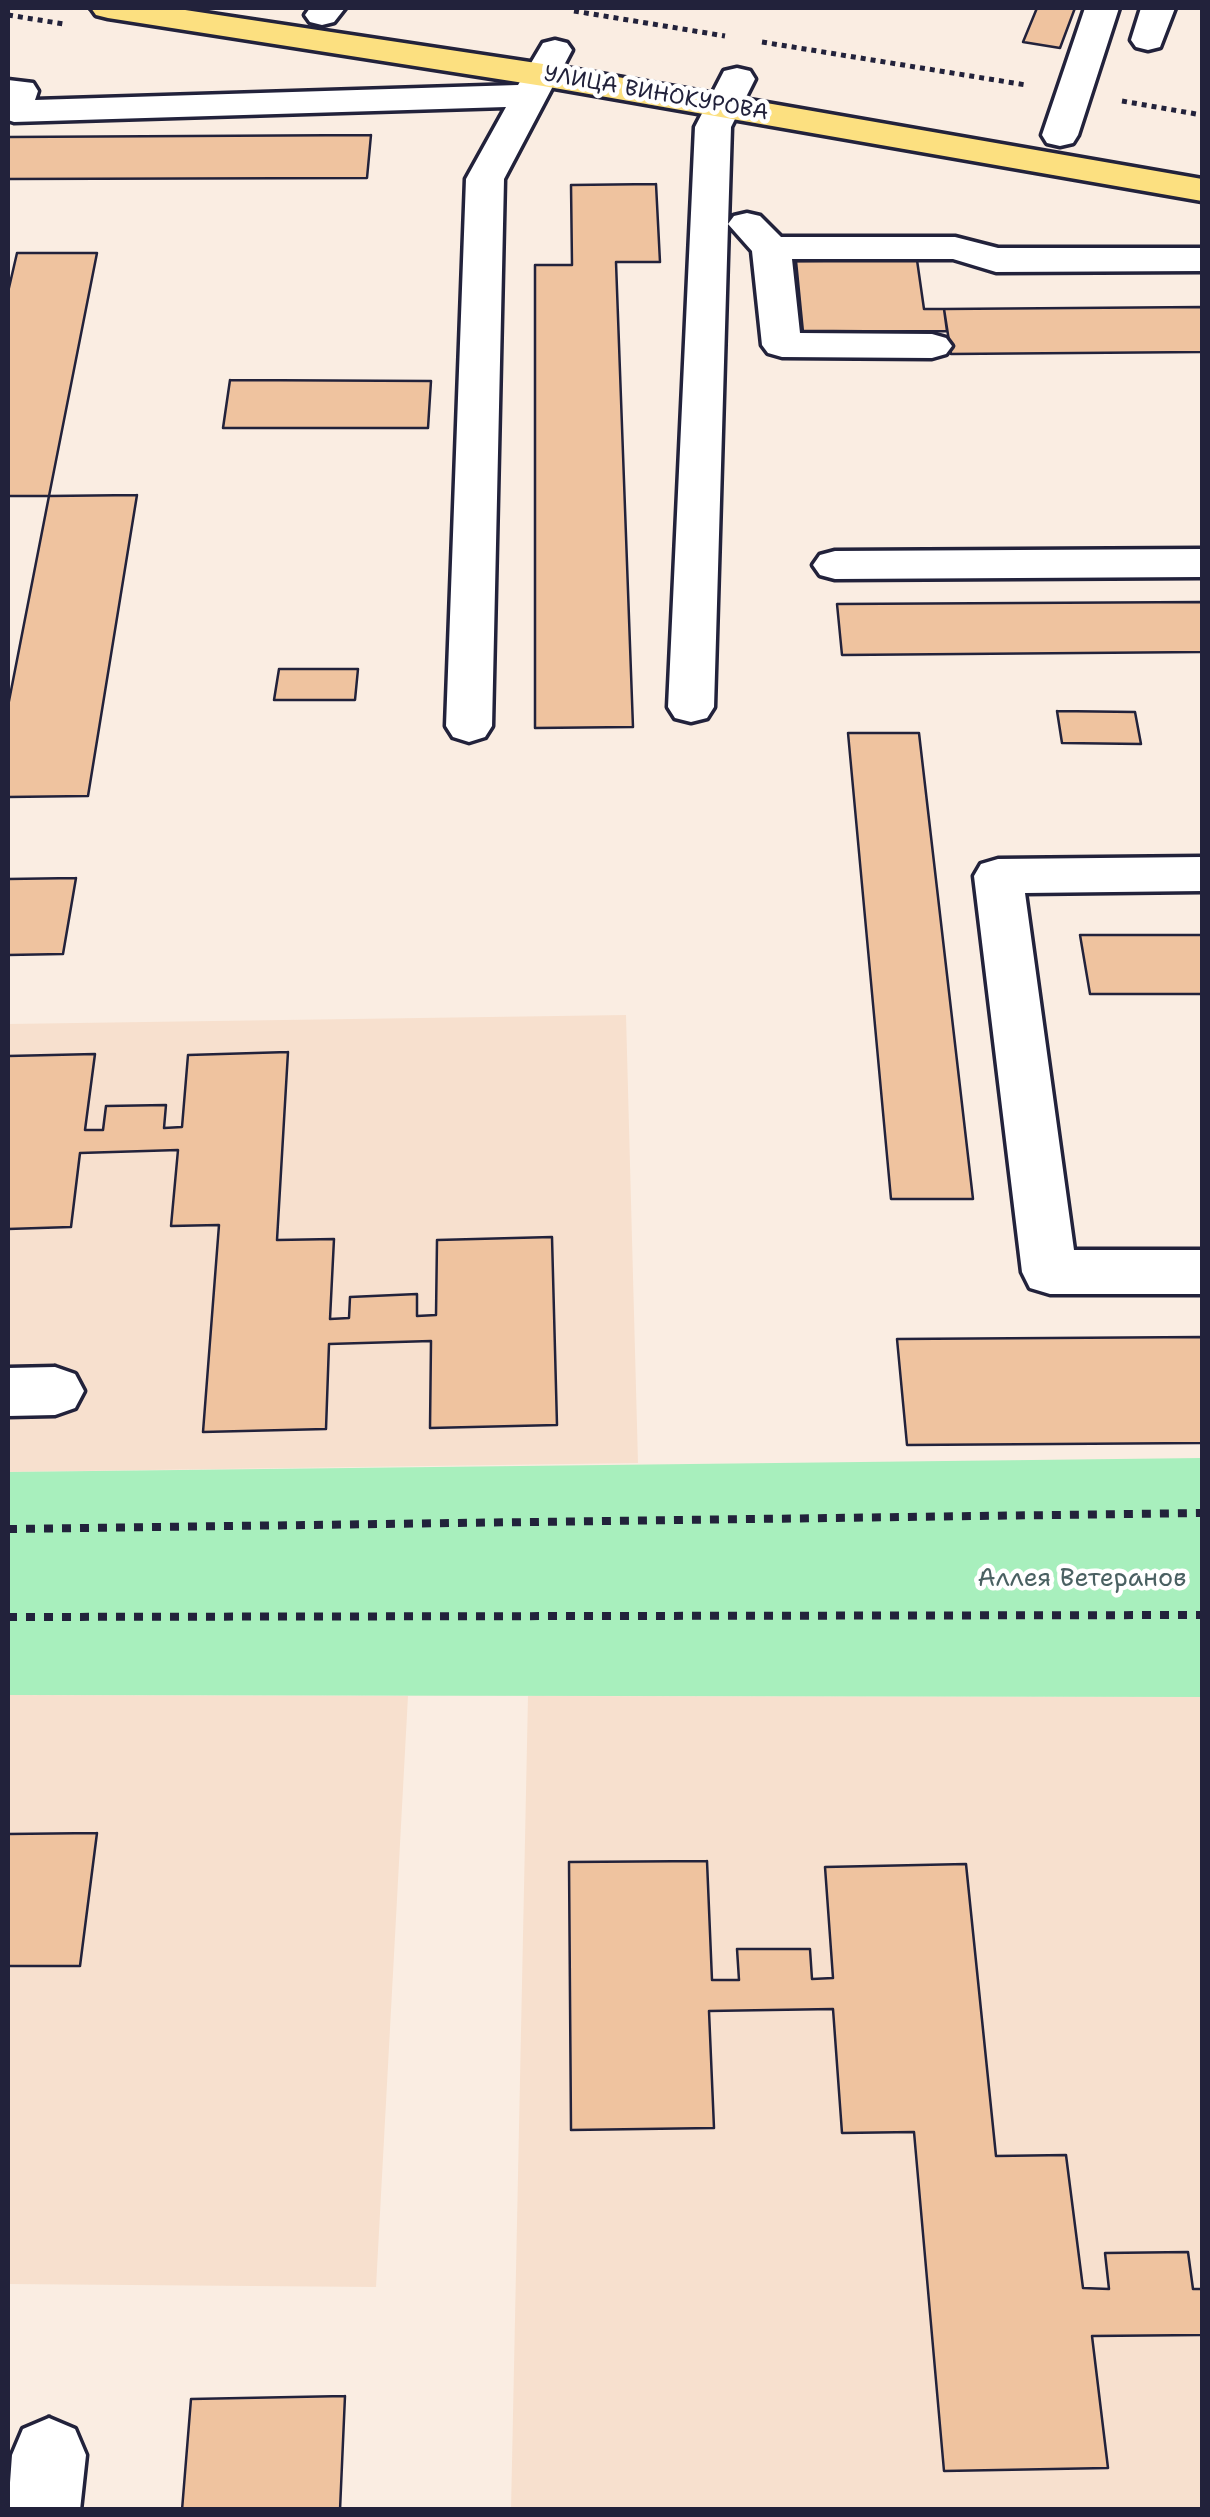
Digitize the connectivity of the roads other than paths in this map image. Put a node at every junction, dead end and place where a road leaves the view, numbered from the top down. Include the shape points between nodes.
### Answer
1 (108, 8) edge
2 (273, 8) edge
3 (1102, 8) edge
4 (325, 11) edge
5 (544, 73) junction
6 (8, 90) edge
7 (730, 92) junction
8 (1060, 135) junction
9 (1202, 160) edge
10 (713, 190) junction
11 (1202, 190) edge
12 (771, 248) junction
13 (1202, 260) edge
14 (932, 346) dead end
15 (1202, 563) edge
16 (835, 565) dead end
17 (691, 706) dead end
18 (469, 726) dead end
19 (1202, 874) edge
20 (1202, 1272) edge

1 - 5 main road, УЛИЦА ВИНОКУРОВА
2 - 4 main road, УЛИЦА ВИНОКУРОВА
3 - 8 lane
4 - 5 main road, УЛИЦА ВИНОКУРОВА
5 - 6 lane via 14,111 20,90
5 - 7 main road, УЛИЦА ВИНОКУРОВА
5 - 18 lane via 486,179
7 - 8 main road, УЛИЦА ВИНОКУРОВА
7 - 10 lane via 714,127
7 - 11 main road, УЛИЦА ВИНОКУРОВА
8 - 9 main road, УЛИЦА ВИНОКУРОВА
10 - 12 lane
10 - 17 lane
12 - 13 lane via 955,248 996,260
12 - 14 lane via 782,345
15 - 16 lane
19 - 20 lane via 998,876 1050,1272

